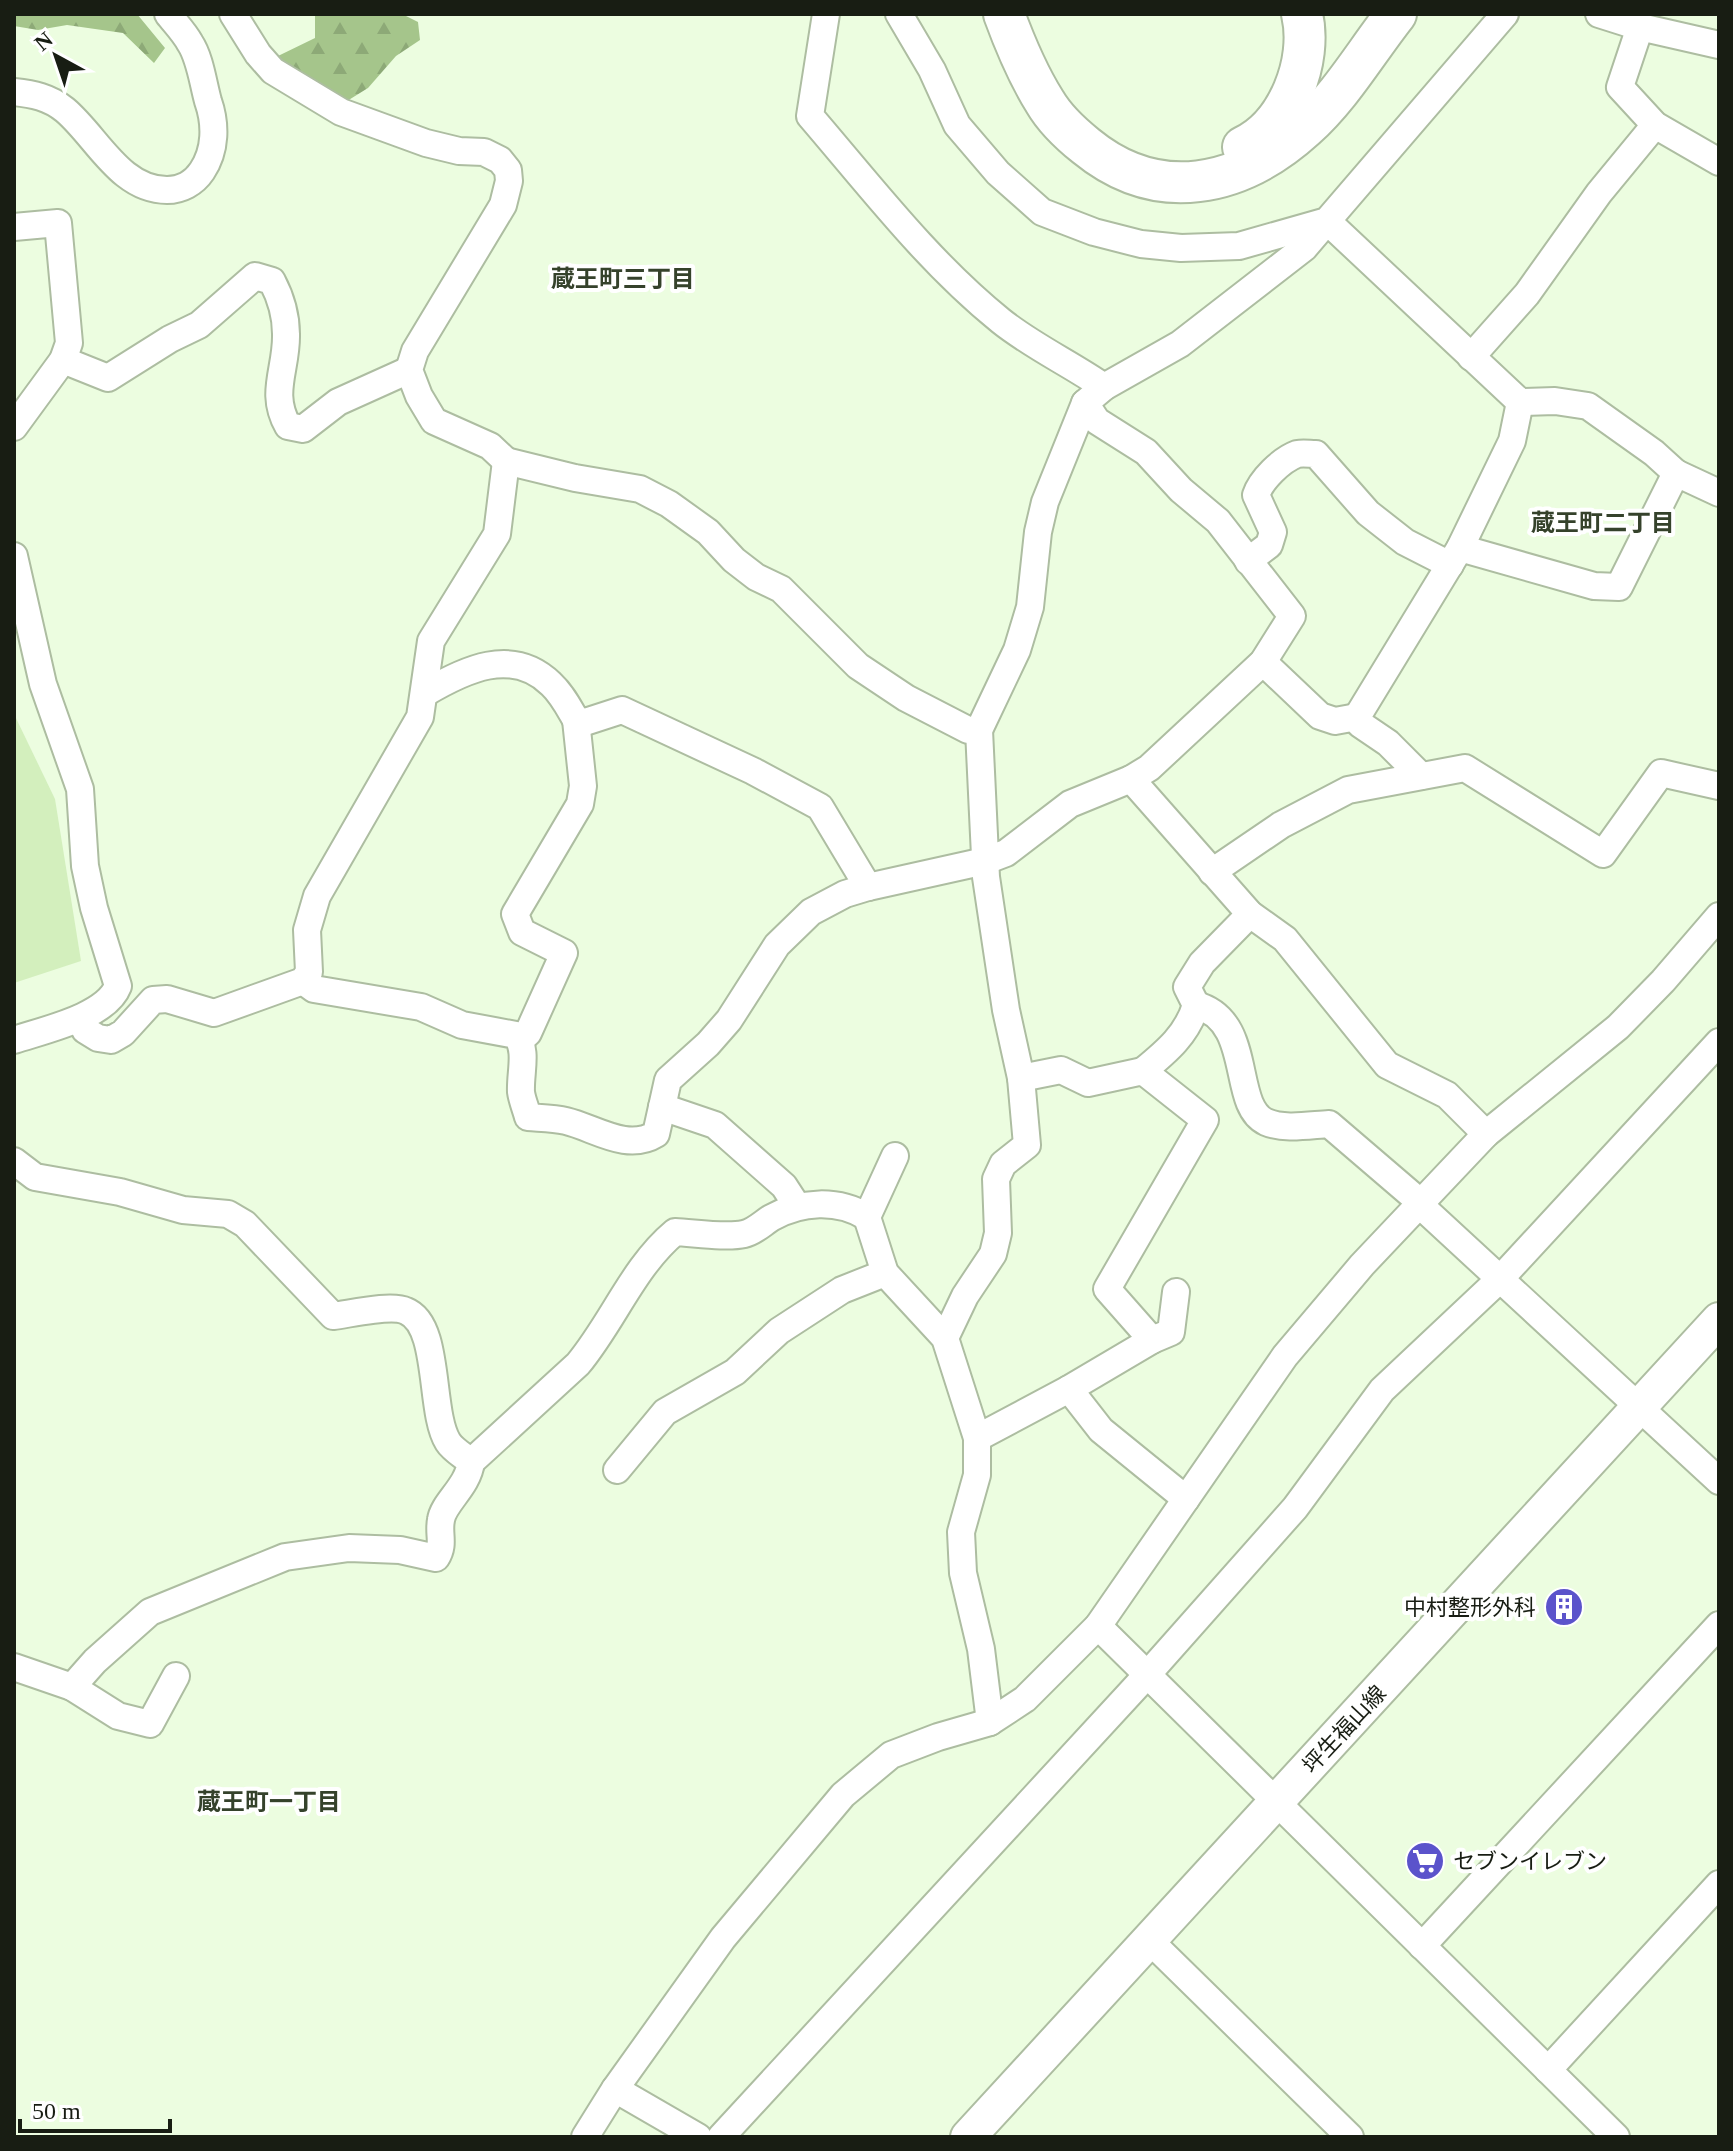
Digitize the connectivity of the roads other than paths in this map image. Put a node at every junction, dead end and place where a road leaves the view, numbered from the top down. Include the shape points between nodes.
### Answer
1 (168, 14) edge
2 (233, 14) edge
3 (826, 14) edge
4 (899, 14) edge
5 (1004, 14) edge
6 (1025, 14) edge
7 (1302, 14) edge
8 (1396, 14) edge
9 (1505, 14) edge
10 (1599, 14) edge
11 (1640, 27) junction
12 (1719, 45) edge
13 (14, 92) edge
14 (1655, 125) junction
15 (1719, 162) edge
16 (1327, 221) junction
17 (14, 227) edge
18 (1471, 357) junction
19 (63, 360) junction
20 (409, 370) junction
21 (1094, 395) junction
22 (1520, 402) junction
23 (14, 427) edge
24 (506, 461) junction
25 (1676, 473) junction
26 (1719, 493) edge
27 (14, 556) edge
28 (1455, 556) junction
29 (1248, 561) junction
30 (20, 617) edge
31 (1263, 662) junction
32 (425, 693) junction
33 (1357, 717) junction
34 (576, 720) junction
35 (979, 730) junction
36 (1421, 776) junction
37 (1131, 779) junction
38 (1719, 786) edge
39 (985, 861) junction
40 (1212, 872) junction
41 (868, 887) junction
42 (1250, 914) junction
43 (1719, 916) edge
44 (303, 981) junction
45 (1196, 1005) junction
46 (83, 1024) junction
47 (14, 1040) edge
48 (520, 1040) junction
49 (1719, 1042) edge
50 (14, 1058) edge
51 (1143, 1071) junction
52 (1021, 1078) junction
53 (662, 1107) junction
54 (1486, 1134) junction
55 (895, 1156) dead end
56 (14, 1161) edge
57 (797, 1206) junction
58 (1421, 1206) junction
59 (867, 1217) junction
60 (885, 1273) junction
61 (1501, 1278) junction
62 (1176, 1292) dead end
63 (1719, 1320) edge
64 (945, 1338) junction
65 (1152, 1340) junction
66 (1069, 1389) junction
67 (1639, 1408) junction
68 (977, 1438) junction
69 (471, 1462) junction
70 (617, 1470) dead end
71 (1719, 1481) edge
72 (1186, 1499) junction
73 (1719, 1625) edge
74 (1098, 1626) junction
75 (14, 1667) edge
76 (176, 1676) dead end
77 (1146, 1676) junction
78 (72, 1687) junction
79 (990, 1722) junction
80 (1275, 1803) junction
81 (1719, 1884) edge
82 (1149, 1940) junction
83 (1422, 1946) junction
84 (1548, 2070) junction
85 (615, 2089) junction
86 (585, 2137) edge
87 (698, 2137) edge
88 (721, 2137) edge
89 (968, 2137) edge
90 (1350, 2137) edge
91 (1616, 2137) edge

1 - 13 street via 192,44 212,113 213,149 207,163 197,179 177,190 138,184 64,110 40,95
2 - 20 street via 273,71 341,112 426,143 484,152 508,170 503,205 415,351
3 - 21 street via 810,116 927,252 1003,323
4 - 16 street via 957,125 998,173 1042,212 1094,232 1181,248 1239,246
5 - 8 highway via 1045,104 1071,133 1101,158 1129,172 1187,184 1220,178 1265,159 1306,128
6 - 7 highway via 1062,91 1111,143 1162,163 1188,165 1216,160 1253,142 1281,114 1304,56
9 - 16 street
10 - 11 street
11 - 12 street
11 - 14 street via 1620,87
14 - 15 street
14 - 18 street via 1527,294
16 - 18 street
16 - 21 street via 1304,248 1180,344
17 - 19 street via 58,223 69,343
18 - 22 street
19 - 20 street via 108,378 199,325 255,276 272,281 283,300 287,336 278,395 288,426 303,429 338,402
19 - 23 street
20 - 24 street via 434,421 490,446
21 - 29 street via 1097,421 1146,452 1218,521
21 - 35 street via 1045,502 1030,607 1017,650
22 - 25 street via 1588,406
22 - 28 street via 1512,441
24 - 32 street via 497,534 431,641
24 - 35 street via 640,489 669,504 756,577 781,589 858,666 906,698 968,730
25 - 26 street
25 - 28 street via 1619,587
27 - 30 street
28 - 29 street via 1405,542 1368,513 1316,454 1299,453 1259,486 1256,495 1273,532 1269,545
28 - 33 street
29 - 31 street via 1292,616
30 - 46 street via 80,789 85,866 118,986 114,997
31 - 33 street via 1320,716 1335,721
31 - 37 street
32 - 34 street via 480,666 524,667 553,686
32 - 44 street via 420,717 317,896 307,930 309,972
33 - 36 street
34 - 41 street via 622,710 820,807
34 - 48 street via 580,804 515,914 522,932 564,953
35 - 39 street
36 - 38 street via 1465,768 1603,854 1661,773
36 - 40 street via 1348,790 1281,825
37 - 39 street via 1070,804 1006,853
37 - 40 street
39 - 41 street
39 - 52 street
40 - 42 street
41 - 53 street via 811,912 777,945 729,1020 668,1080
42 - 45 street via 1202,963 1187,987
42 - 54 street via 1285,939 1387,1065 1447,1095
43 - 54 street via 1618,1027
44 - 46 street via 214,1013 153,1000 111,1040 98,1038
44 - 48 street via 314,989 421,1007 462,1025
45 - 51 street via 1172,1047
45 - 58 street via 1231,1031 1253,1111 1265,1122 1329,1124
46 - 47 street
46 - 50 street
48 - 53 street via 521,1094 528,1117 566,1121 600,1136 644,1141 656,1134
49 - 61 street
51 - 52 street via 1088,1083 1061,1070
51 - 65 street via 1205,1120 1107,1289
52 - 64 street via 1027,1145 1003,1164 996,1179 998,1233 993,1254
53 - 57 street via 715,1125 784,1186
54 - 58 street
55 - 59 street
56 - 69 street via 35,1177 183,1210 228,1214 245,1224 333,1316 407,1311 421,1324 429,1345 439,1418 449,1443
57 - 59 street via 852,1208
57 - 69 street via 746,1234 675,1232 655,1249 578,1364
58 - 61 street
58 - 72 street via 1362,1265 1285,1356
59 - 60 street
60 - 64 street
60 - 70 street via 842,1290 779,1331 735,1372 665,1412
61 - 67 street
61 - 77 street via 1382,1390 1295,1508
62 - 65 street via 1171,1332
63 - 67 main road, 坪生福山線
64 - 68 street
65 - 66 street
66 - 68 street
66 - 72 street via 1101,1430
67 - 71 street
67 - 80 main road, 坪生福山線
68 - 79 street via 977,1475 961,1532 963,1573 981,1649
69 - 78 street via 470,1474 440,1517 442,1549 436,1558 349,1548 285,1557 150,1612
72 - 74 street
73 - 83 street
74 - 77 street
74 - 79 street via 1025,1699
75 - 78 street
76 - 78 street via 150,1724 118,1716
77 - 80 street
77 - 88 street
79 - 85 street via 891,1755 843,1795 723,1938
80 - 82 main road, 坪生福山線
80 - 83 street
81 - 84 street
82 - 89 main road, 坪生福山線
82 - 90 street
83 - 84 street
84 - 91 street
85 - 86 street
85 - 87 street

